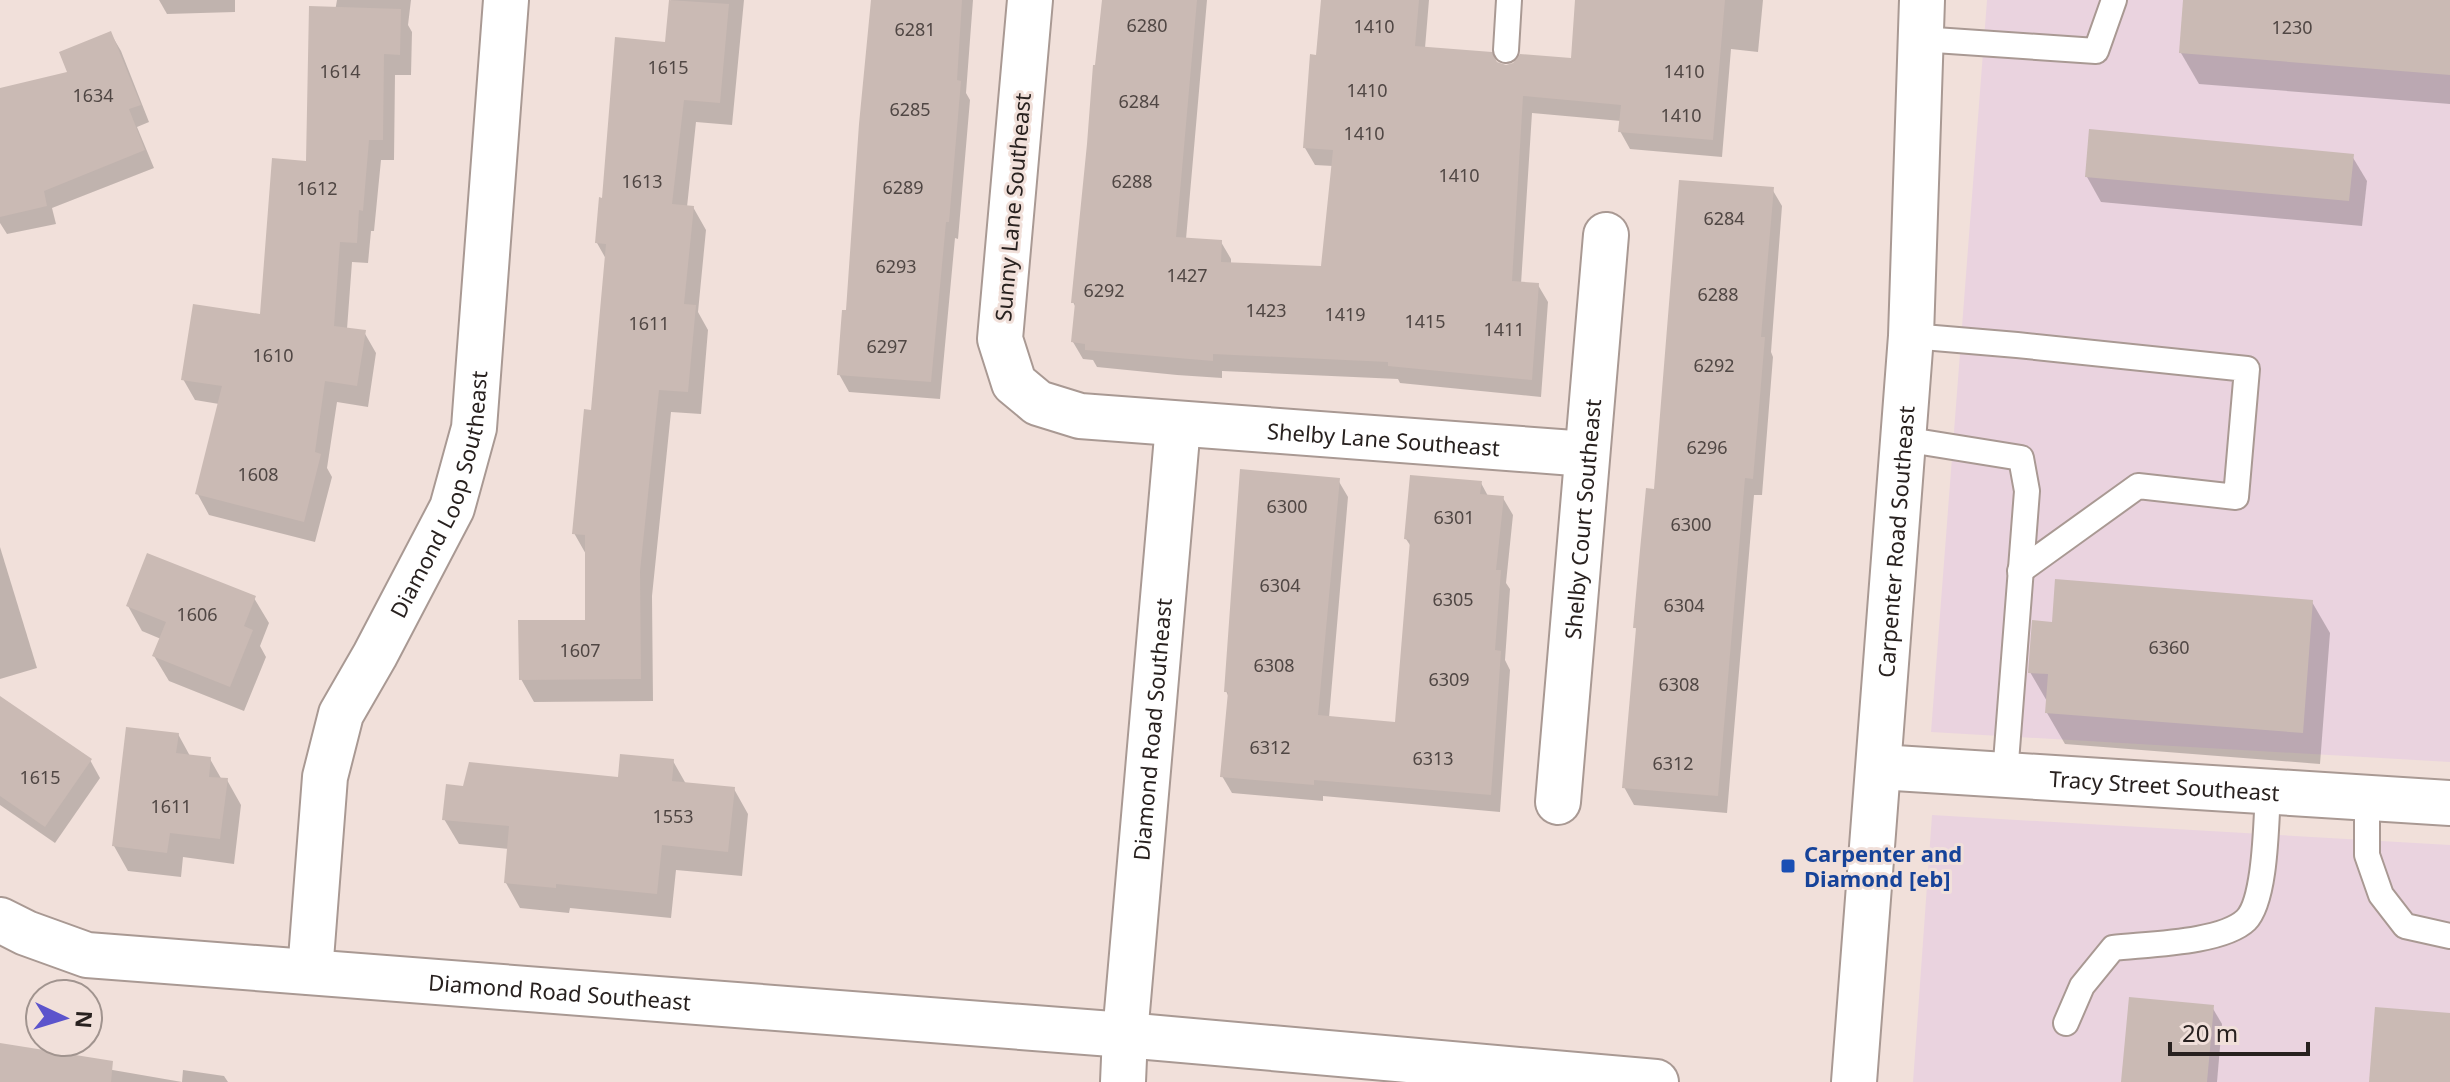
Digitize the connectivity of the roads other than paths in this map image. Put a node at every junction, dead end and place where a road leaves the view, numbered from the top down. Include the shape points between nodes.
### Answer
1 (506, 0) edge
2 (1030, 0) edge
3 (1509, 0) edge
4 (2114, 0) edge
5 (1921, 19) edge
6 (1506, 50) dead end
7 (1606, 235) dead end
8 (1911, 336) junction
9 (1178, 425) junction
10 (1903, 439) junction
11 (1587, 454) junction
12 (2020, 571) junction
13 (1879, 767) junction
14 (2005, 775) junction
15 (2268, 792) junction
16 (2367, 798) junction
17 (1558, 802) dead end
18 (2450, 803) edge
19 (0, 920) edge
20 (2450, 936) edge
21 (310, 972) junction
22 (2066, 1023) dead end
23 (1125, 1035) junction
24 (1123, 1082) edge
25 (1656, 1082) edge
26 (1854, 1082) edge

1 - 21 street, Diamond Loop Southeast via 474,428 452,508 341,714 325,777
2 - 9 street, Sunny Lane Southeast via 1000,339 1014,383 1038,403 1080,416
3 - 6 lane
4 - 5 lane via 2096,51
5 - 8 street, Carpenter Road Southeast
7 - 11 street, Shelby Court Southeast
8 - 10 street, Carpenter Road Southeast
8 - 12 lane via 2247,369 2236,497 2138,486
9 - 11 street, Shelby Lane Southeast
9 - 23 street, Diamond Road Southeast
10 - 12 lane via 2021,458 2027,491
10 - 13 street, Carpenter Road Southeast
11 - 17 street, Shelby Court Southeast
12 - 14 lane
13 - 14 street, Tracy Street Southeast
13 - 26 street, Carpenter Road Southeast
14 - 15 street, Tracy Street Southeast
15 - 16 street, Tracy Street Southeast
15 - 22 lane via 2260,888 2247,919 2222,935 2113,948 2082,986
16 - 18 street, Tracy Street Southeast
16 - 20 lane via 2367,855 2381,895 2405,926
19 - 21 street, Diamond Road Southeast via 87,955
21 - 23 street, Diamond Road Southeast
23 - 24 street, Diamond Road Southeast
23 - 25 street, Diamond Road Southeast

